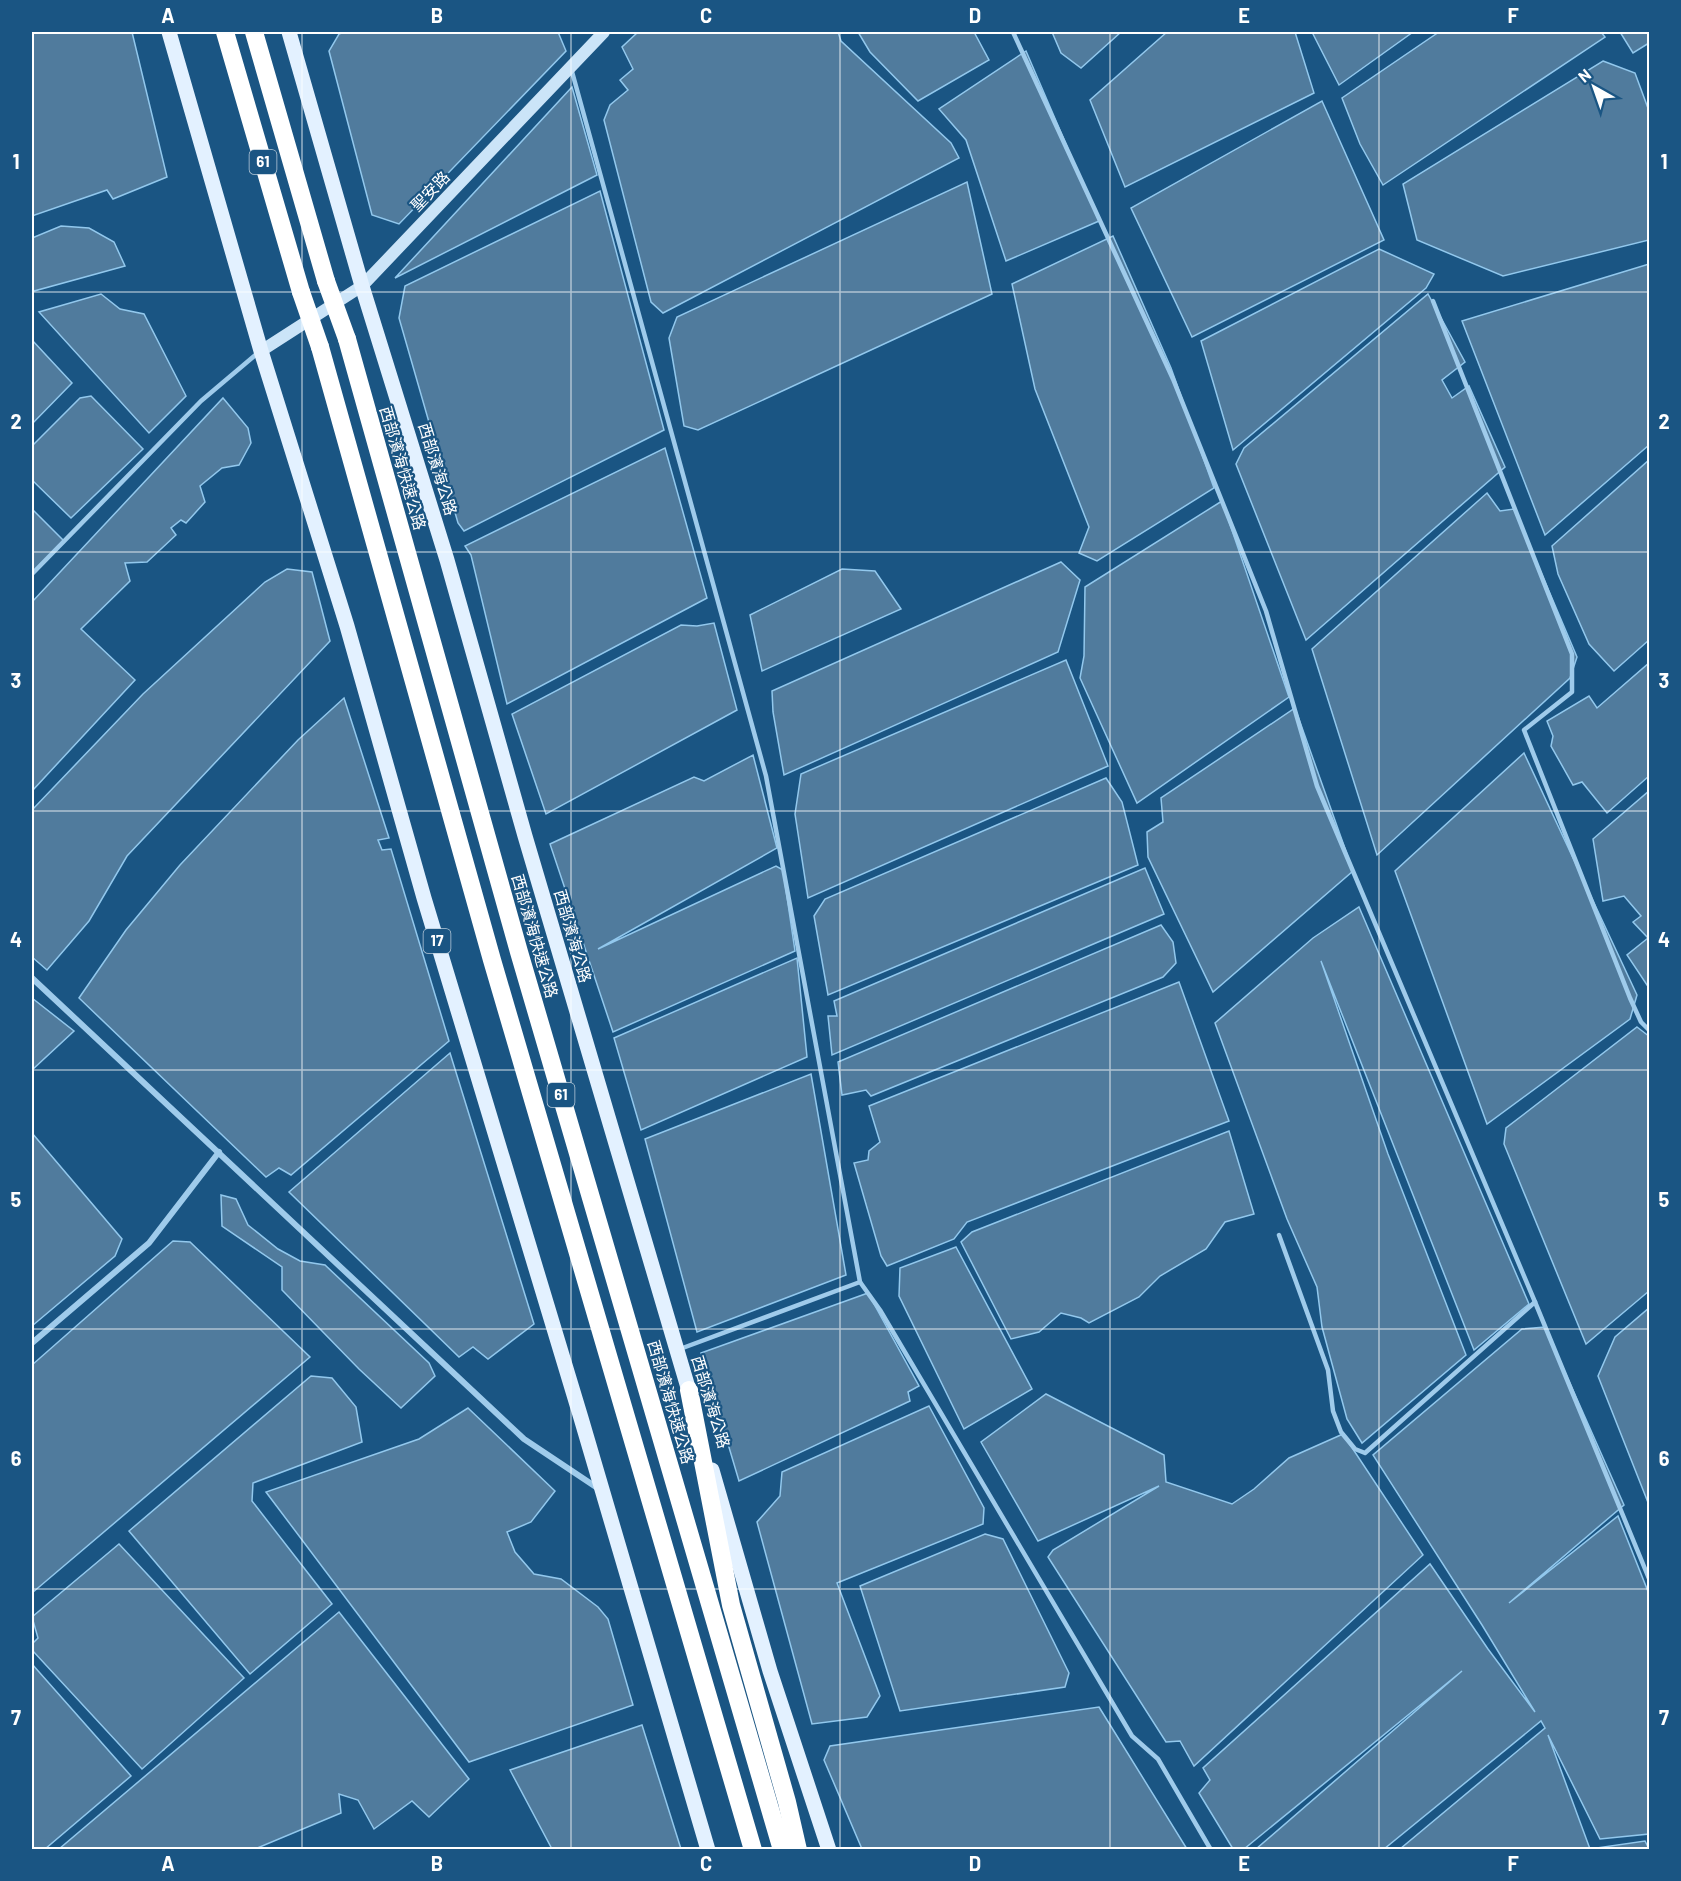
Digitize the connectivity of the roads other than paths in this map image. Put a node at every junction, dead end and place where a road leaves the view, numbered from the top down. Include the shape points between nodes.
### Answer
1 (169, 32) edge
2 (225, 32) edge
3 (254, 32) edge
4 (289, 32) edge
5 (604, 32) edge
6 (1013, 32) edge
7 (570, 67) junction
8 (362, 286) junction
9 (1433, 301) dead end
10 (261, 351) junction
11 (32, 574) edge
12 (32, 978) edge
13 (1650, 1031) edge
14 (219, 1152) junction
15 (1278, 1235) dead end
16 (860, 1282) junction
17 (1535, 1302) junction
18 (32, 1343) edge
19 (676, 1351) junction
20 (689, 1390) junction
21 (603, 1491) junction
22 (1650, 1581) edge
23 (708, 1850) edge
24 (753, 1850) edge
25 (782, 1850) edge
26 (798, 1850) edge
27 (829, 1850) edge
28 (1211, 1850) edge

1 - 10 main road, 17
2 - 24 highway, 61, bridge via 320,347 492,960
3 - 25 highway, 西部濱海快速公路 / 61, bridge
4 - 8 main road, 西部濱海公路
5 - 7 street, 聖安路
6 - 17 lane via 1173,379 1266,611 1317,786
7 - 8 street, 聖安路
7 - 16 lane via 766,776
8 - 10 street, 聖安路
8 - 19 main road, 西部濱海公路 via 447,560
9 - 13 lane via 1572,654 1572,692 1524,730 1630,998 1641,1022
10 - 11 lane via 201,401
10 - 21 main road, 17 via 347,626 424,898
12 - 14 street
14 - 18 street via 149,1243
14 - 21 street via 524,1439
15 - 17 lane via 1328,1370 1333,1411 1341,1432 1355,1449 1365,1453
16 - 19 lane
16 - 28 lane via 1132,1736 1158,1759
17 - 22 lane
19 - 20 main road, 西部濱海公路
20 - 26 highway via 731,1605
20 - 27 main road, 西部濱海公路 via 770,1671
21 - 23 main road, 17

